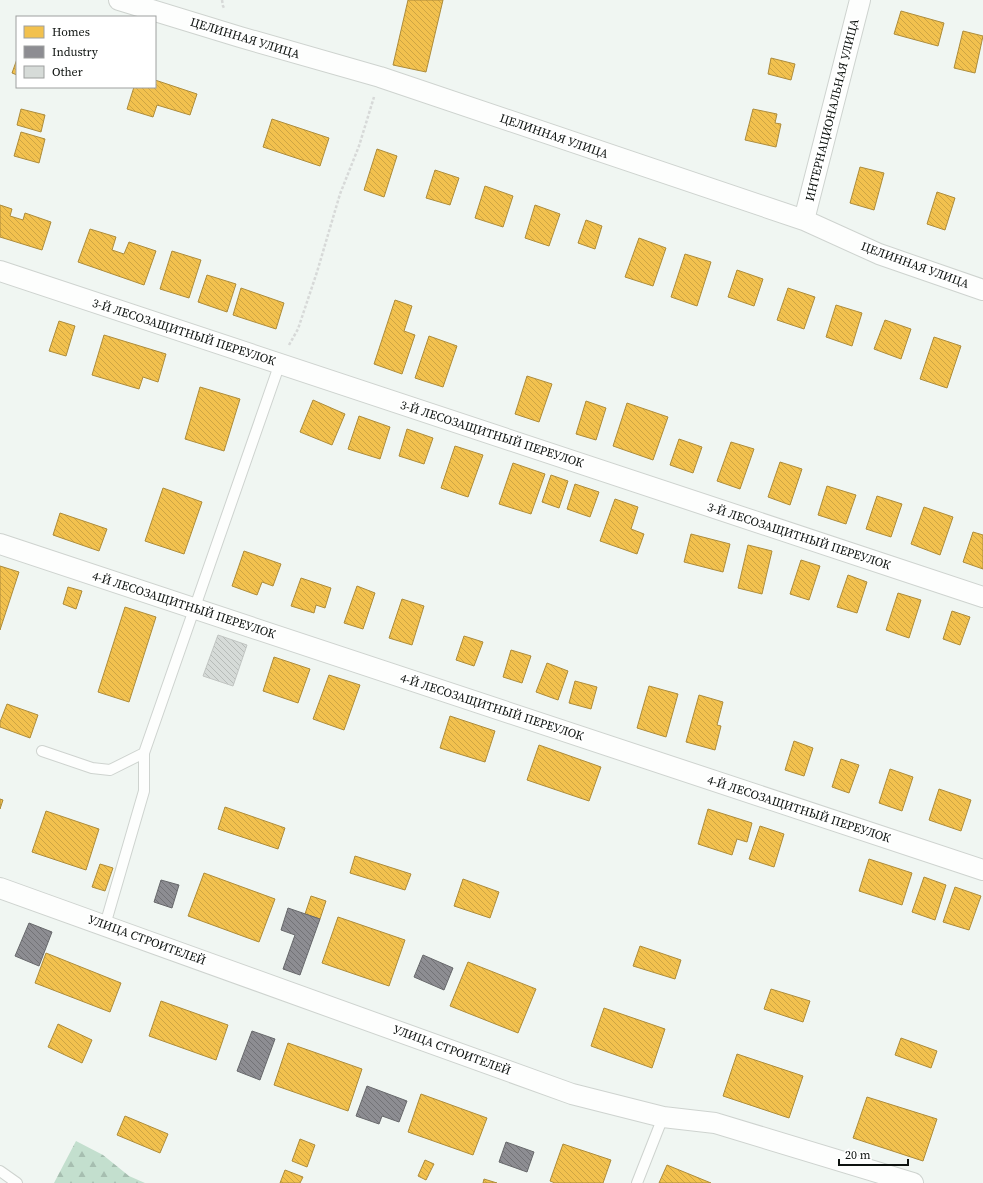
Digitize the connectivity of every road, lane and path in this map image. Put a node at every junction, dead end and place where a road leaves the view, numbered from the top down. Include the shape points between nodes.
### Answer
1 (119, 0) edge
2 (860, 0) edge
3 (380, 77) junction
4 (804, 220) junction
5 (0, 271) edge
6 (983, 290) edge
7 (280, 363) junction
8 (0, 544) edge
9 (983, 597) edge
10 (194, 608) junction
11 (42, 751) dead end
12 (144, 753) junction
13 (983, 870) edge
14 (0, 888) edge
15 (105, 925) junction
16 (663, 1118) junction
17 (0, 1171) edge
18 (17, 1183) edge
19 (637, 1183) edge
20 (913, 1183) edge

1 - 3 street, ЦЕЛИННАЯ УЛИЦА
2 - 4 street, ИНТЕРНАЦИОНАЛЬНАЯ УЛИЦА
3 - 4 street, ЦЕЛИННАЯ УЛИЦА
3 - 7 path via 298,329
4 - 6 street, ЦЕЛИННАЯ УЛИЦА via 879,254
5 - 7 street, 3-Й ЛЕСОЗАЩИТНЫЙ ПЕРЕУЛОК
7 - 9 street, 3-Й ЛЕСОЗАЩИТНЫЙ ПЕРЕУЛОК
7 - 10 lane
8 - 10 street, 4-Й ЛЕСОЗАЩИТНЫЙ ПЕРЕУЛОК
10 - 12 lane
10 - 13 street, 4-Й ЛЕСОЗАЩИТНЫЙ ПЕРЕУЛОК
11 - 12 lane via 92,768 110,770
12 - 15 lane via 144,791
14 - 15 street, УЛИЦА СТРОИТЕЛЕЙ
15 - 16 street, УЛИЦА СТРОИТЕЛЕЙ via 572,1094
16 - 19 lane
16 - 20 street, УЛИЦА СТРОИТЕЛЕЙ via 715,1123
17 - 18 lane

